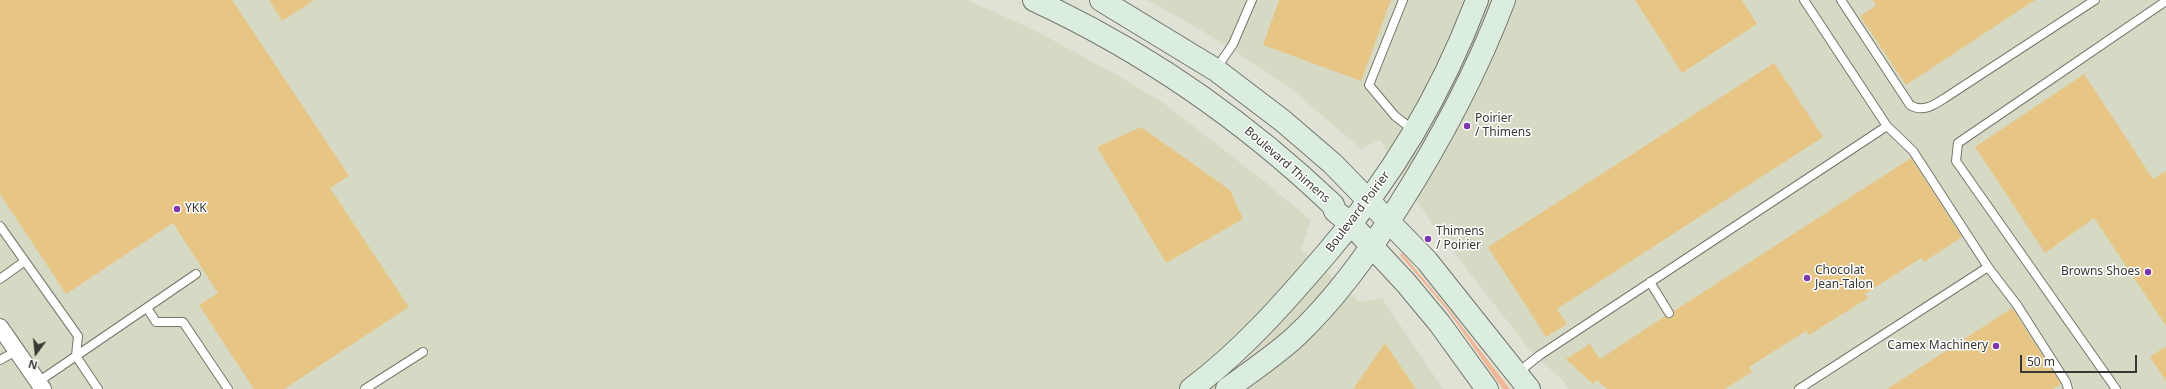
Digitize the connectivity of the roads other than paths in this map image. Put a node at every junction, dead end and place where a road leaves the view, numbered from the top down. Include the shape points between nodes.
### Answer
1 (1034, 0) edge
2 (1101, 0) edge
3 (1252, 0) edge
4 (1403, 0) edge
5 (1477, 0) edge
6 (1504, 0) edge
7 (1804, 0) edge
8 (1843, 0) edge
9 (2095, 0) edge
10 (2166, 1) edge
11 (1216, 70) junction
12 (1887, 126) junction
13 (1415, 131) junction
14 (1369, 200) junction
15 (1389, 221) junction
16 (1351, 224) junction
17 (0, 226) edge
18 (1372, 246) junction
19 (25, 261) junction
20 (1988, 267) junction
21 (196, 274) dead end
22 (0, 279) edge
23 (1650, 282) junction
24 (147, 308) junction
25 (1670, 314) dead end
26 (0, 327) edge
27 (16, 351) junction
28 (423, 352) dead end
29 (76, 356) junction
30 (0, 360) edge
31 (1522, 382) edge
32 (40, 385) edge
33 (98, 389) edge
34 (228, 389) edge
35 (365, 389) edge
36 (1191, 389) edge
37 (1227, 389) edge
38 (1487, 389) edge
39 (1799, 389) edge
40 (2068, 389) edge
41 (2116, 389) edge

1 - 16 street, Boulevard Thimens via 1124,47 1212,105 1292,168
2 - 11 street
3 - 11 lane via 1233,44
4 - 13 lane via 1369,85 1395,116
5 - 13 street, Boulevard Poirier via 1452,61
6 - 15 street via 1453,116
7 - 12 lane
8 - 9 lane via 1910,105 1922,109 1929,108 1945,98
10 - 41 lane via 1958,143 1956,161
11 - 14 street via 1288,125
12 - 20 lane via 1913,151
12 - 23 lane
13 - 14 street, Boulevard Poirier
14 - 15 street
14 - 16 street, Boulevard Poirier
15 - 18 street
15 - 31 street via 1443,280
16 - 18 street, Boulevard Thimens
16 - 36 street, Boulevard Poirier via 1273,316 1234,354
17 - 19 lane
18 - 37 street via 1305,327
18 - 38 street, Boulevard Thimens via 1429,310
19 - 22 lane
19 - 29 lane via 78,336
20 - 39 lane
20 - 40 lane via 2017,305
21 - 24 lane
23 - 25 lane
23 - 31 lane via 1540,355
24 - 29 lane
24 - 34 lane via 156,322 182,322
26 - 27 street
27 - 30 lane
27 - 32 street
28 - 35 lane
29 - 32 lane
29 - 33 lane

